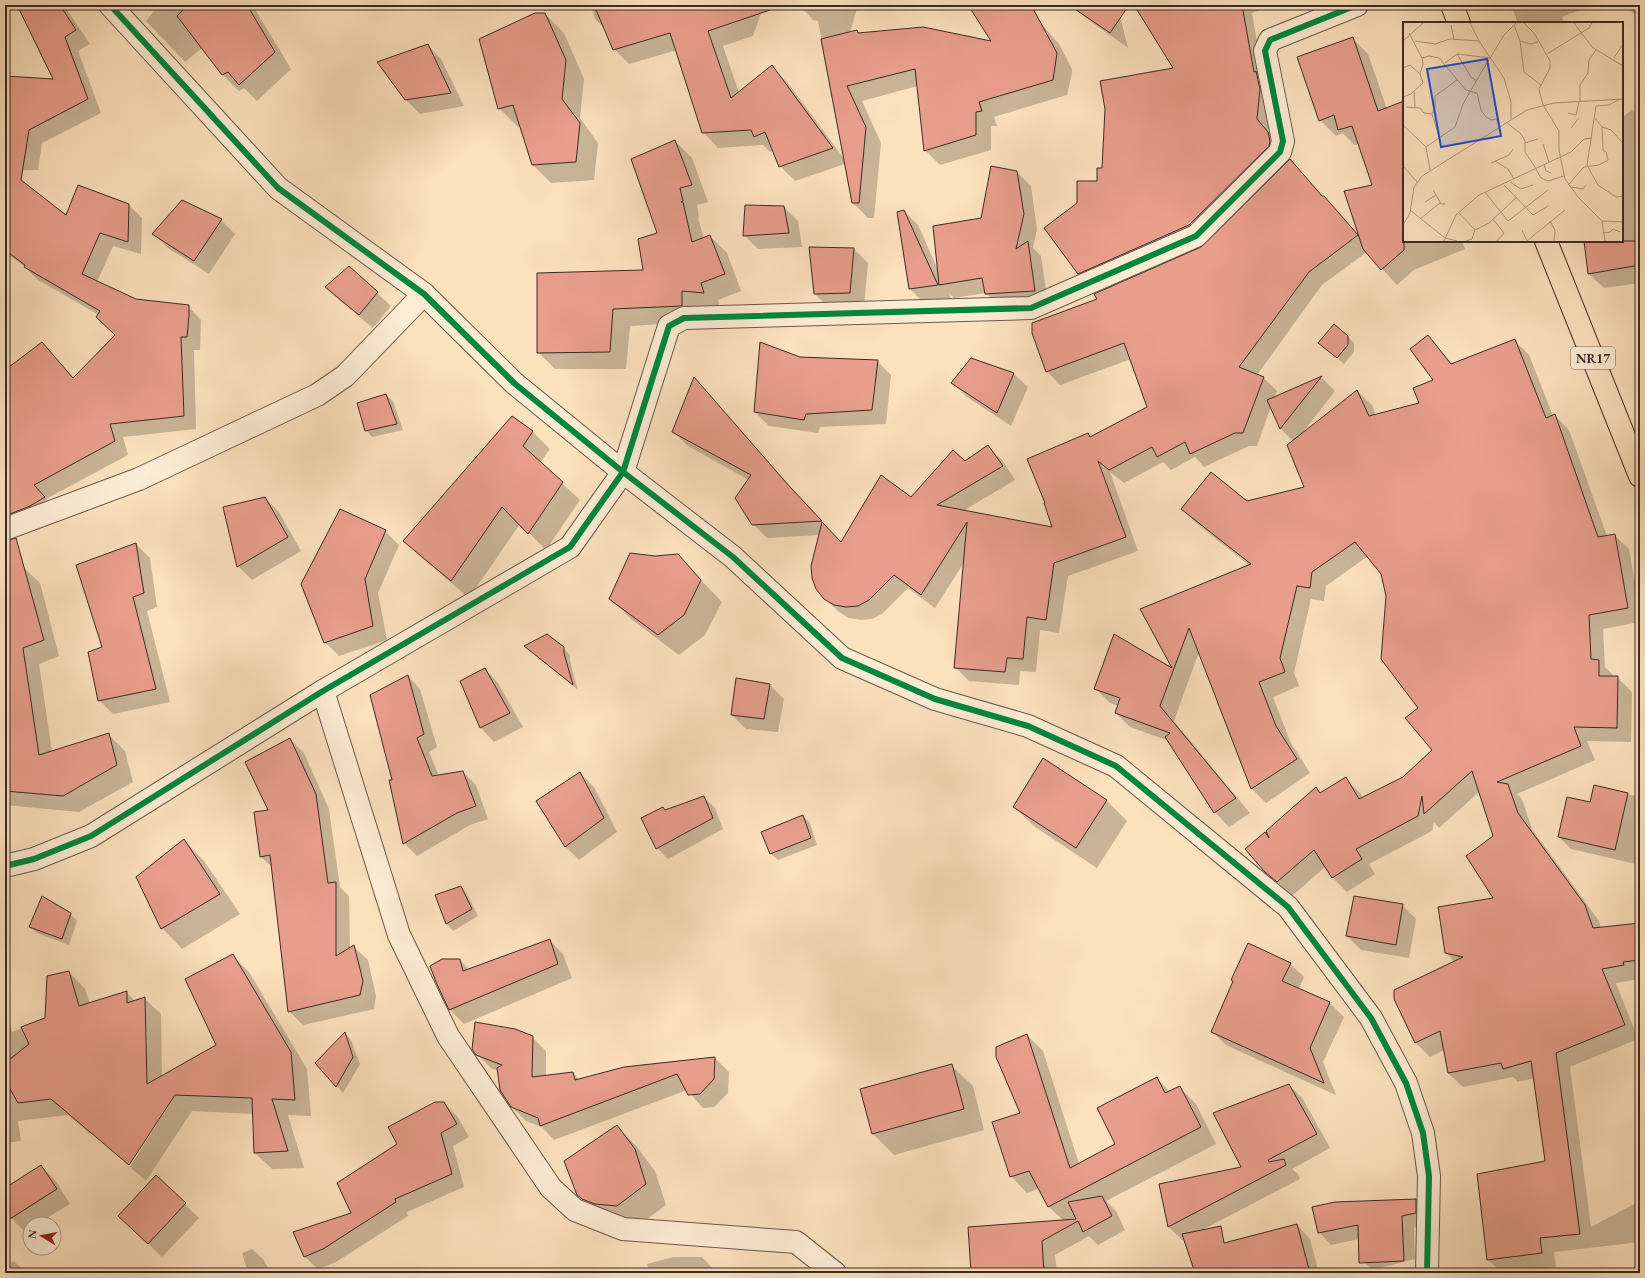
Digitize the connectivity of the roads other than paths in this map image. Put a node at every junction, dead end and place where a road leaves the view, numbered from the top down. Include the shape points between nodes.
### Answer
1 (110, 5) edge
2 (1357, 5) edge
3 (1452, 5) edge
4 (1459, 22) edge
5 (1546, 242) edge
6 (424, 294) junction
7 (623, 472) junction
8 (1640, 476) edge
9 (5, 529) edge
10 (324, 691) junction
11 (5, 866) edge
12 (1424, 1272) edge
13 (835, 1273) edge

1 - 6 street via 278,188
2 - 7 street via 1270,40 1265,51 1283,141 1280,152 1196,236 1030,308 684,318 669,326
3 - 4 main road
5 - 8 main road, NR17
6 - 7 street via 514,383
6 - 9 street via 345,376 316,395 139,479
7 - 10 street via 570,547
7 - 12 street via 732,557 842,658 935,698 1028,726 1116,766 1288,907 1371,1018 1406,1083 1424,1133 1429,1176
10 - 11 street via 91,836 34,859
10 - 13 street via 399,935 448,1036 551,1188 575,1210 623,1229 796,1242

